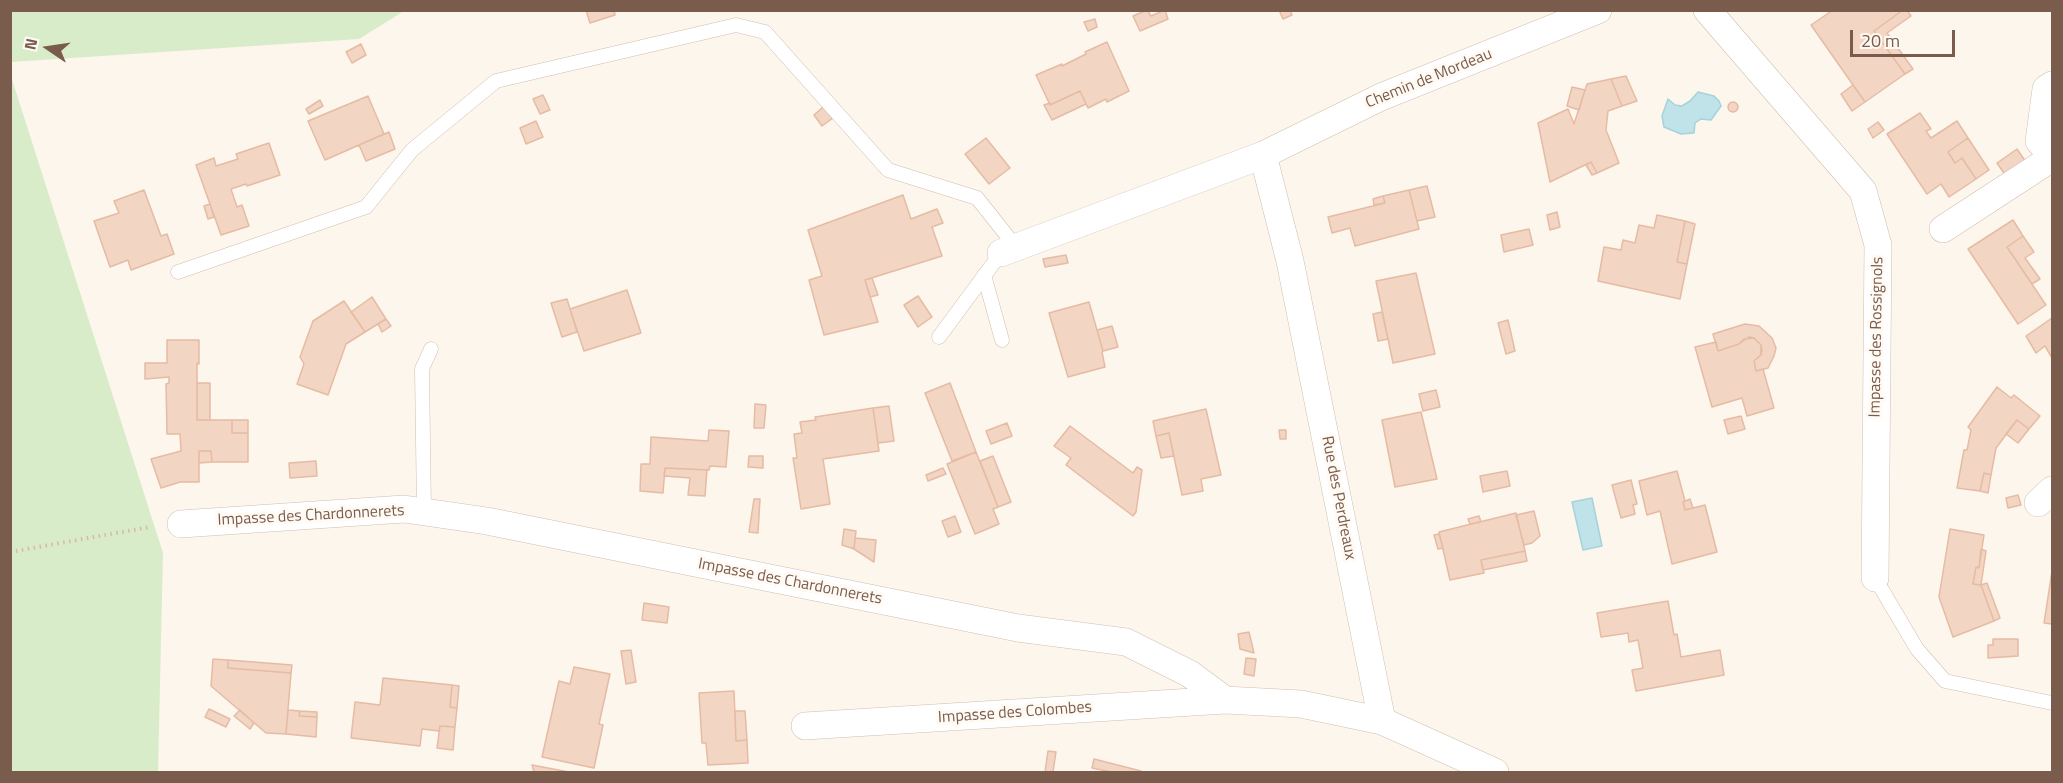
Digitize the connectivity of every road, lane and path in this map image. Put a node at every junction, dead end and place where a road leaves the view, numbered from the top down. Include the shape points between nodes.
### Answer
1 (1598, 10) edge
2 (1707, 10) edge
3 (2052, 85) edge
4 (1263, 155) junction
5 (2052, 157) edge
6 (1943, 230) dead end
7 (1009, 250) junction
8 (178, 272) dead end
9 (984, 275) junction
10 (939, 337) dead end
11 (1002, 339) dead end
12 (431, 349) dead end
13 (424, 512) junction
14 (181, 524) joint
15 (10, 552) edge
16 (1875, 578) joint
17 (1226, 700) junction
18 (2052, 703) edge
19 (1382, 721) junction
20 (805, 726) dead end
21 (1495, 772) edge

1 - 4 street, Chemin de Mordeau via 1381,97
2 - 16 street, Impasse des Rossignols via 1863,192 1878,245
3 - 5 street via 2046,89 2039,141
4 - 7 street, Chemin de Mordeau
4 - 19 street, Rue des Perdreaux via 1290,261
5 - 6 street
7 - 8 lane via 977,198 888,170 765,32 736,25 496,81 412,150 366,207
7 - 9 lane
9 - 10 lane
9 - 11 lane
12 - 13 lane via 422,369
13 - 14 street, Impasse des Chardonnerets via 404,509
13 - 17 street, Impasse des Chardonnerets via 499,523 1018,628 1126,642 1190,674
14 - 15 path
16 - 18 lane via 1917,649 1945,681
17 - 19 street via 1301,704
17 - 20 street, Impasse des Colombes
19 - 21 street

